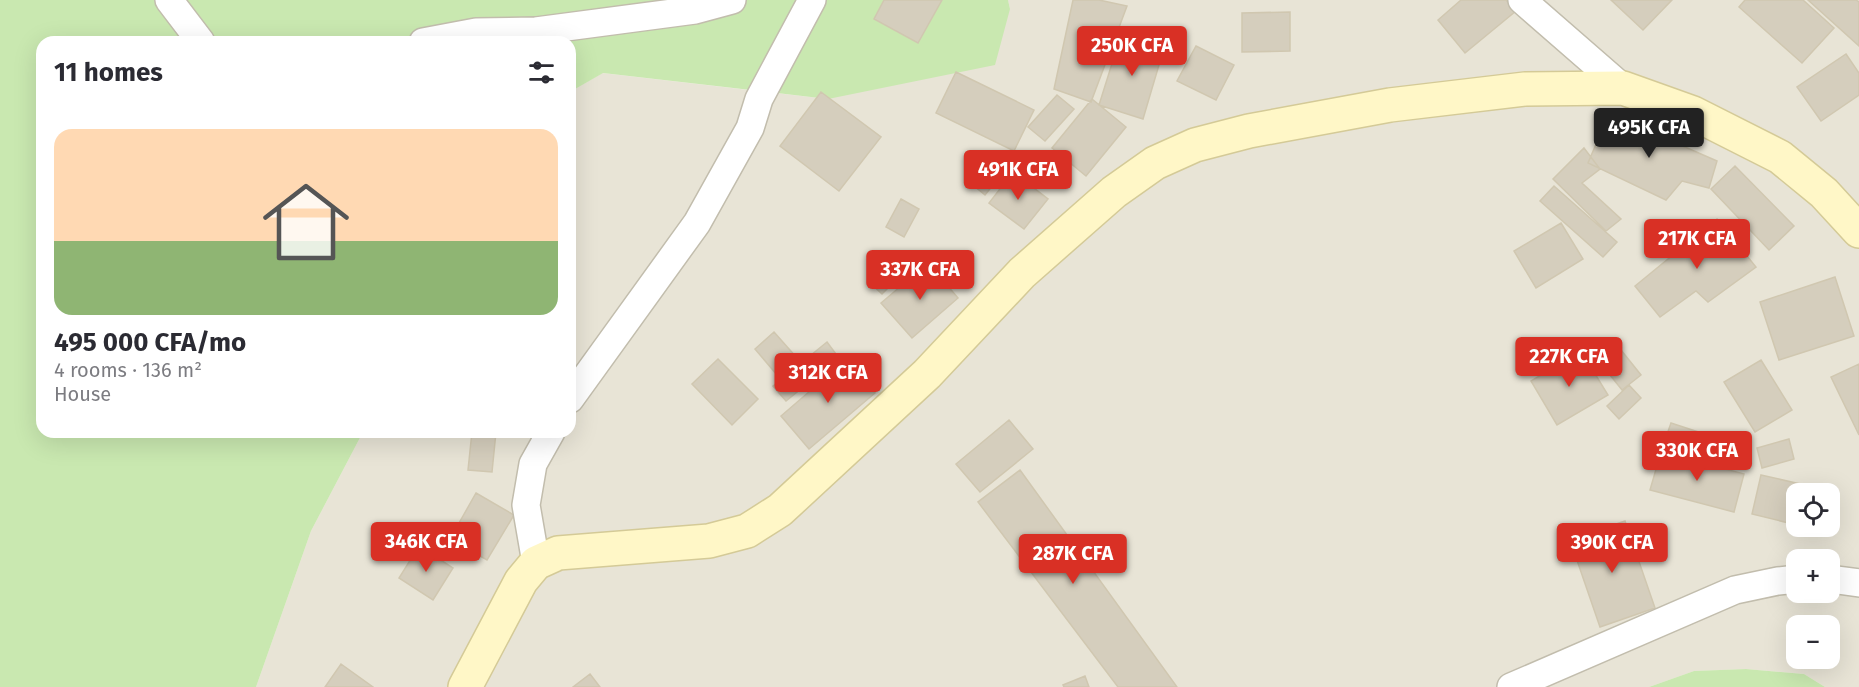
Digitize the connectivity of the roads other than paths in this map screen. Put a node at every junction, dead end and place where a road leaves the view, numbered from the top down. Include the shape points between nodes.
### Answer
1 (169, 0) edge
2 (732, 0) edge
3 (812, 0) edge
4 (1522, 0) edge
5 (196, 36) edge
6 (455, 36) edge
7 (1623, 88) junction
8 (1859, 231) edge
9 (576, 391) edge
10 (548, 438) edge
11 (536, 563) junction
12 (1786, 580) edge
13 (1840, 580) edge
14 (1859, 583) edge
15 (465, 687) edge
16 (1511, 687) edge

1 - 5 street
2 - 6 street via 695,10
3 - 9 street via 759,99 750,128 697,223
4 - 7 street
7 - 8 street via 1693,113 1780,157 1824,193
7 - 11 street via 1525,89 1390,105 1195,145 1155,163 1114,192 1022,273 927,374 780,510 747,531 709,541 558,553
10 - 11 street via 532,465 526,505
11 - 15 street via 521,581
12 - 16 street via 1735,590
13 - 14 street

